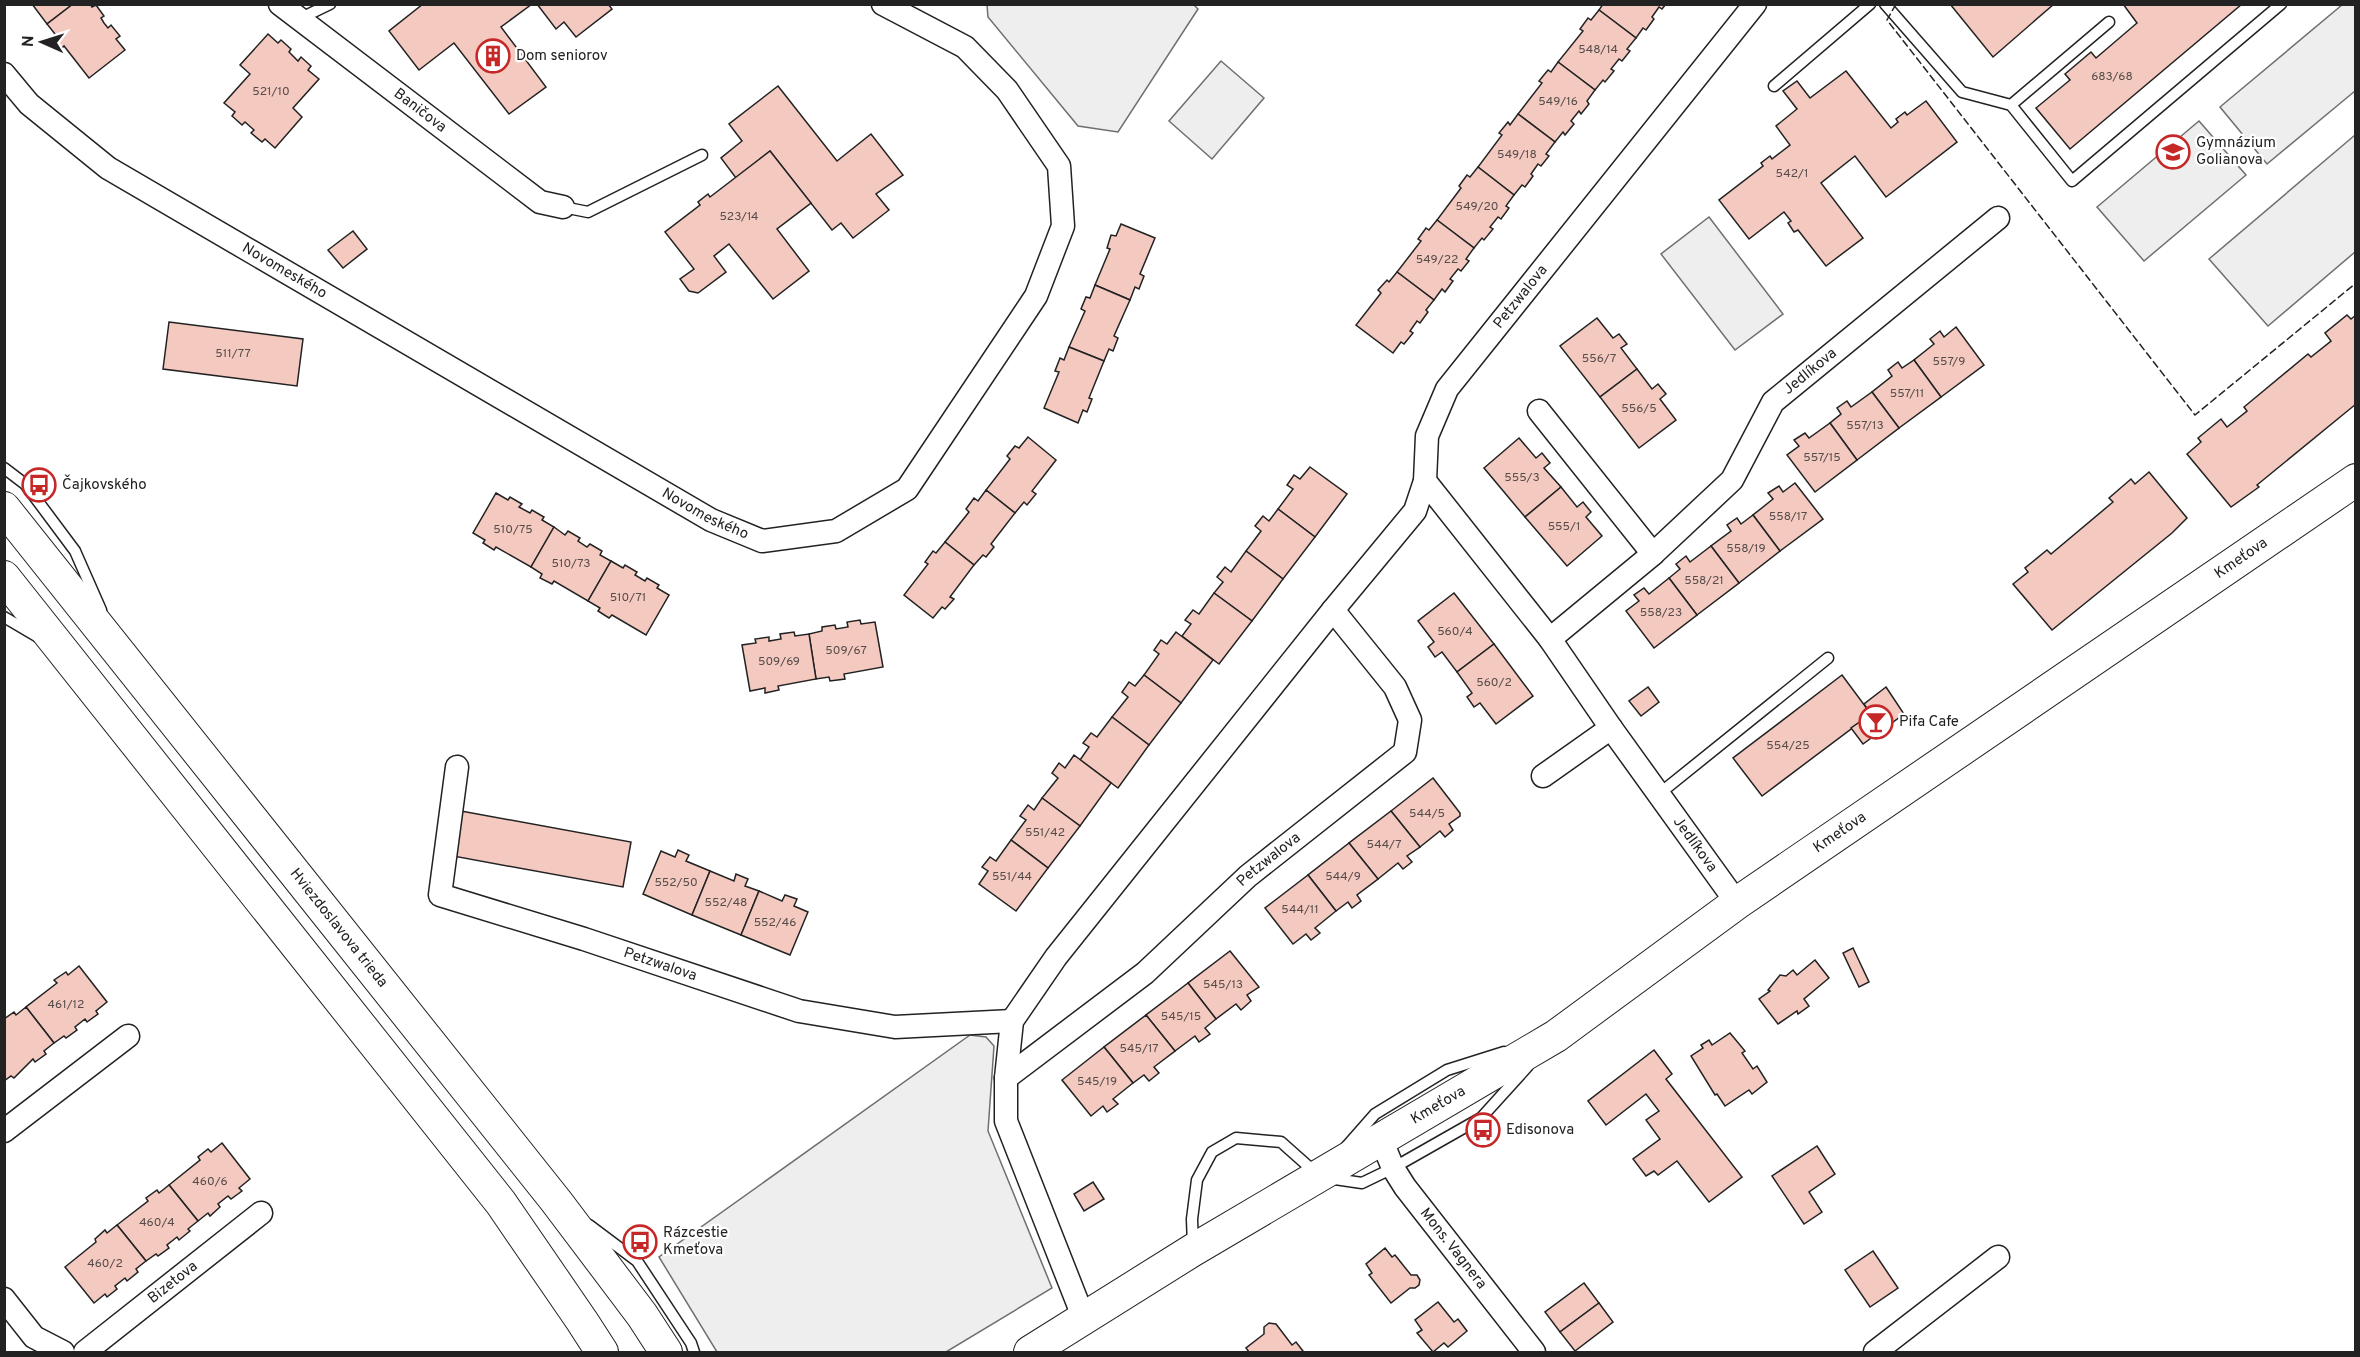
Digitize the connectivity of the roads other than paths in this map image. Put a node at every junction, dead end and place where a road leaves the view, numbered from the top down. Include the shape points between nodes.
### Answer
1 (280, 4) edge
2 (330, 4) edge
3 (883, 4) edge
4 (1755, 4) edge
5 (1870, 4) edge
6 (1885, 4) edge
7 (2282, 4) edge
8 (299, 19) junction
9 (2109, 22) dead end
10 (4, 74) edge
11 (1774, 86) dead end
12 (2011, 105) junction
13 (702, 155) dead end
14 (562, 207) joint
15 (1998, 218) dead end
16 (1539, 411) dead end
17 (4, 468) edge
18 (2355, 480) edge
19 (1425, 482) junction
20 (4, 508) edge
21 (1653, 554) junction
22 (4, 577) edge
23 (1333, 610) junction
24 (4, 617) edge
25 (1550, 639) junction
26 (119, 651) junction
27 (66, 654) junction
28 (1828, 658) dead end
29 (1611, 728) junction
30 (457, 767) dead end
31 (1543, 776) dead end
32 (1659, 794) junction
33 (1737, 903) junction
34 (1012, 1022) junction
35 (128, 1036) dead end
36 (1556, 1036) junction
37 (1006, 1078) junction
38 (4, 1131) edge
39 (1381, 1139) junction
40 (1393, 1168) junction
41 (1319, 1176) junction
42 (556, 1201) junction
43 (261, 1213) dead end
44 (1193, 1250) junction
45 (1998, 1257) dead end
46 (4, 1299) edge
47 (1084, 1319) junction
48 (63, 1353) edge
49 (85, 1353) edge
50 (602, 1353) edge
51 (666, 1353) edge
52 (694, 1353) edge
53 (1030, 1353) edge
54 (1534, 1353) edge
55 (1875, 1353) edge

1 - 8 street, Baničova
2 - 8 lane
3 - 10 street, Novomeského via 965,47 1007,90 1059,166 1063,226 1036,296 907,489 836,531 762,541 711,520 108,168 29,104
4 - 19 street, Petzwalova via 1447,389 1427,436
5 - 11 lane
6 - 12 lane via 1962,92
7 - 12 lane via 2072,181
8 - 14 street, Baničova via 540,202
9 - 12 lane
13 - 14 lane via 588,212
15 - 21 street, Jedlíkova via 1773,402 1732,480
16 - 21 street
17 - 26 lane via 24,484 75,551
18 - 33 street, Kmeťova
19 - 23 street, Petzwalova via 1415,511
19 - 25 street, Jedlíkova
20 - 26 street, Hviezdoslavova trieda
21 - 25 street, Jedlíkova
22 - 27 street
23 - 34 street, Petzwalova via 1056,957
23 - 37 street, Petzwalova via 1395,687 1410,720 1405,752 1248,876 1145,973
24 - 27 lane
25 - 29 street, Jedlíkova
26 - 42 street, Hviezdoslavova trieda
27 - 50 street via 501,1203
28 - 32 lane
29 - 31 street
29 - 32 street, Jedlíkova
30 - 34 street, Petzwalova via 440,895 799,1011 895,1027
32 - 33 street, Jedlíkova
33 - 36 street, Kmeťova
34 - 37 street, Petzwalova
35 - 38 street
36 - 39 street, Kmeťova
36 - 40 lane via 1481,1118
36 - 41 lane via 1447,1070 1375,1114
37 - 47 street, Petzwalova via 1006,1121
39 - 40 street, Mons. Vagnera
39 - 41 street, Kmeťova
40 - 41 lane via 1362,1183
40 - 54 street, Mons. Vagnera
41 - 44 street, Kmeťova
41 - 44 lane via 1281,1142 1236,1138 1212,1152 1197,1180
42 - 51 street, Hviezdoslavova trieda
42 - 52 lane via 637,1261
43 - 49 street, Bizetova
44 - 47 street, Kmeťova
45 - 55 street
46 - 48 street via 34,1337
47 - 53 street, Kmeťova

